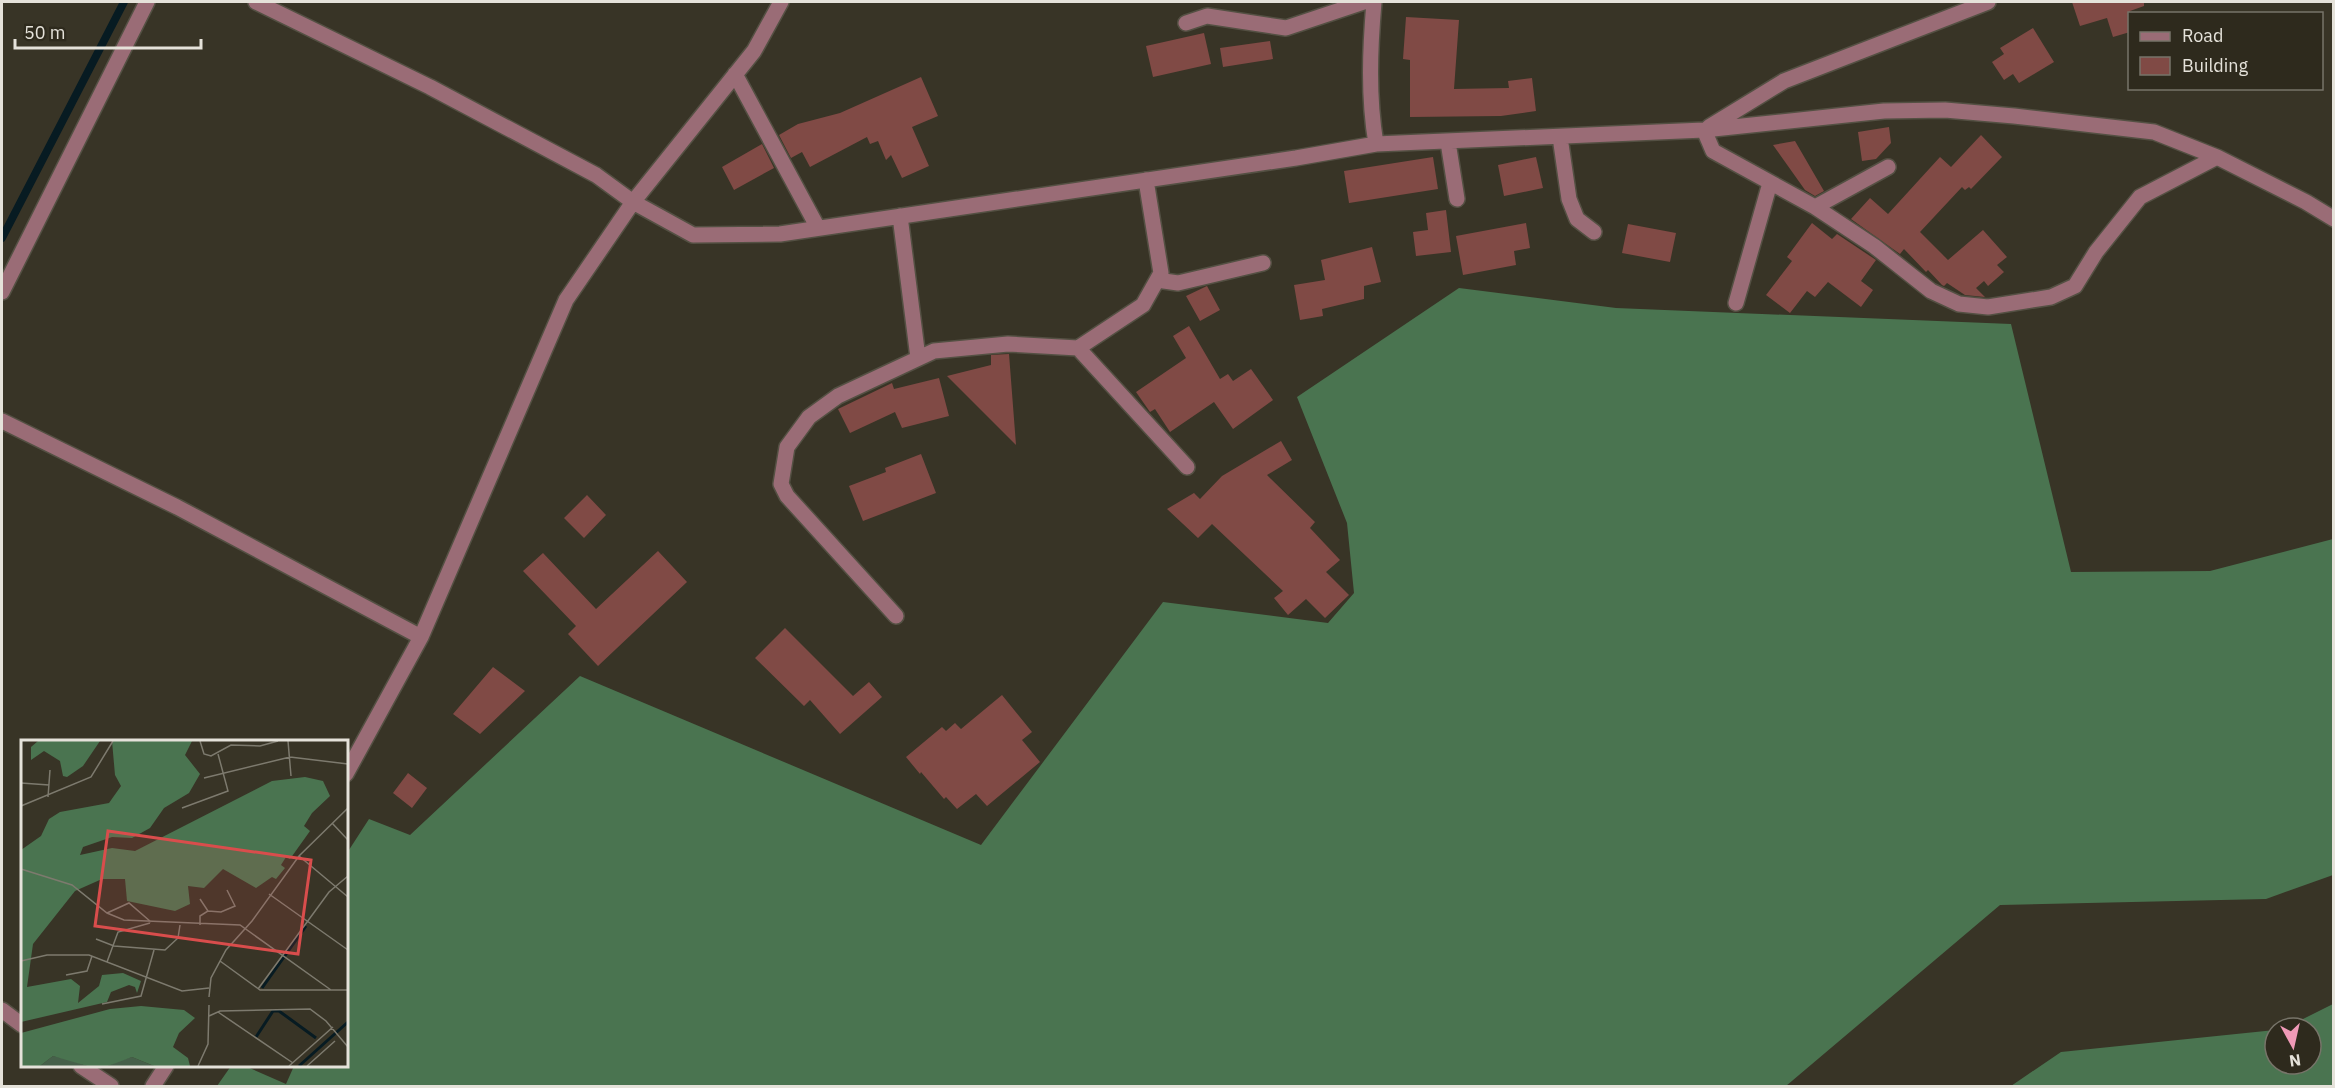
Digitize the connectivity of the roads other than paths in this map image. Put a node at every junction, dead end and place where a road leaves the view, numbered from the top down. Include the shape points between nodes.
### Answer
1 (147, 2) edge
2 (256, 2) edge
3 (781, 2) edge
4 (1364, 2) edge
5 (1374, 2) edge
6 (1988, 2) edge
7 (1186, 23) dead end
8 (735, 75) junction
9 (1704, 130) junction
10 (1560, 137) junction
11 (1449, 142) junction
12 (1376, 144) junction
13 (2217, 157) junction
14 (1888, 167) dead end
15 (1146, 180) junction
16 (1770, 183) junction
17 (1457, 199) dead end
18 (633, 202) junction
19 (1815, 207) junction
20 (900, 216) junction
21 (2334, 219) edge
22 (818, 228) junction
23 (1594, 232) dead end
24 (1263, 263) dead end
25 (1157, 280) junction
26 (2, 292) edge
27 (1736, 303) dead end
28 (1078, 348) junction
29 (918, 358) junction
30 (2, 421) edge
31 (1187, 467) dead end
32 (896, 616) dead end
33 (421, 637) junction
34 (348, 770) edge
35 (2, 1010) edge
36 (21, 1024) edge
37 (84, 1067) edge
38 (165, 1067) edge
39 (111, 1086) edge
40 (153, 1086) edge

1 - 26 street
2 - 18 street via 555,153 596,175
3 - 8 street via 754,51
4 - 7 street via 1286,28 1207,16
5 - 12 street via 1369,52
6 - 9 street via 1784,81
8 - 18 street
8 - 22 street
9 - 10 street
9 - 13 street via 1884,111 1945,110 2154,132
9 - 16 street via 1713,151
10 - 11 street
10 - 23 street via 1569,199 1577,219
11 - 12 street
11 - 17 street
12 - 15 street
13 - 19 street via 2140,196 2075,286 2051,297 2007,306 1959,304 1931,291 1874,246
13 - 21 street
14 - 19 street
15 - 20 street
15 - 25 street via 1161,273
16 - 19 street
16 - 27 street
18 - 22 street via 693,235 780,234
18 - 33 street via 567,300
20 - 22 street
20 - 29 street
24 - 25 street via 1178,283
25 - 28 street via 1143,304
28 - 29 street via 1008,344 934,351
28 - 31 street
29 - 32 street via 838,396 809,417 787,447 781,484 787,496
30 - 33 street via 177,507
33 - 34 street
35 - 36 street
37 - 39 street
38 - 40 street

